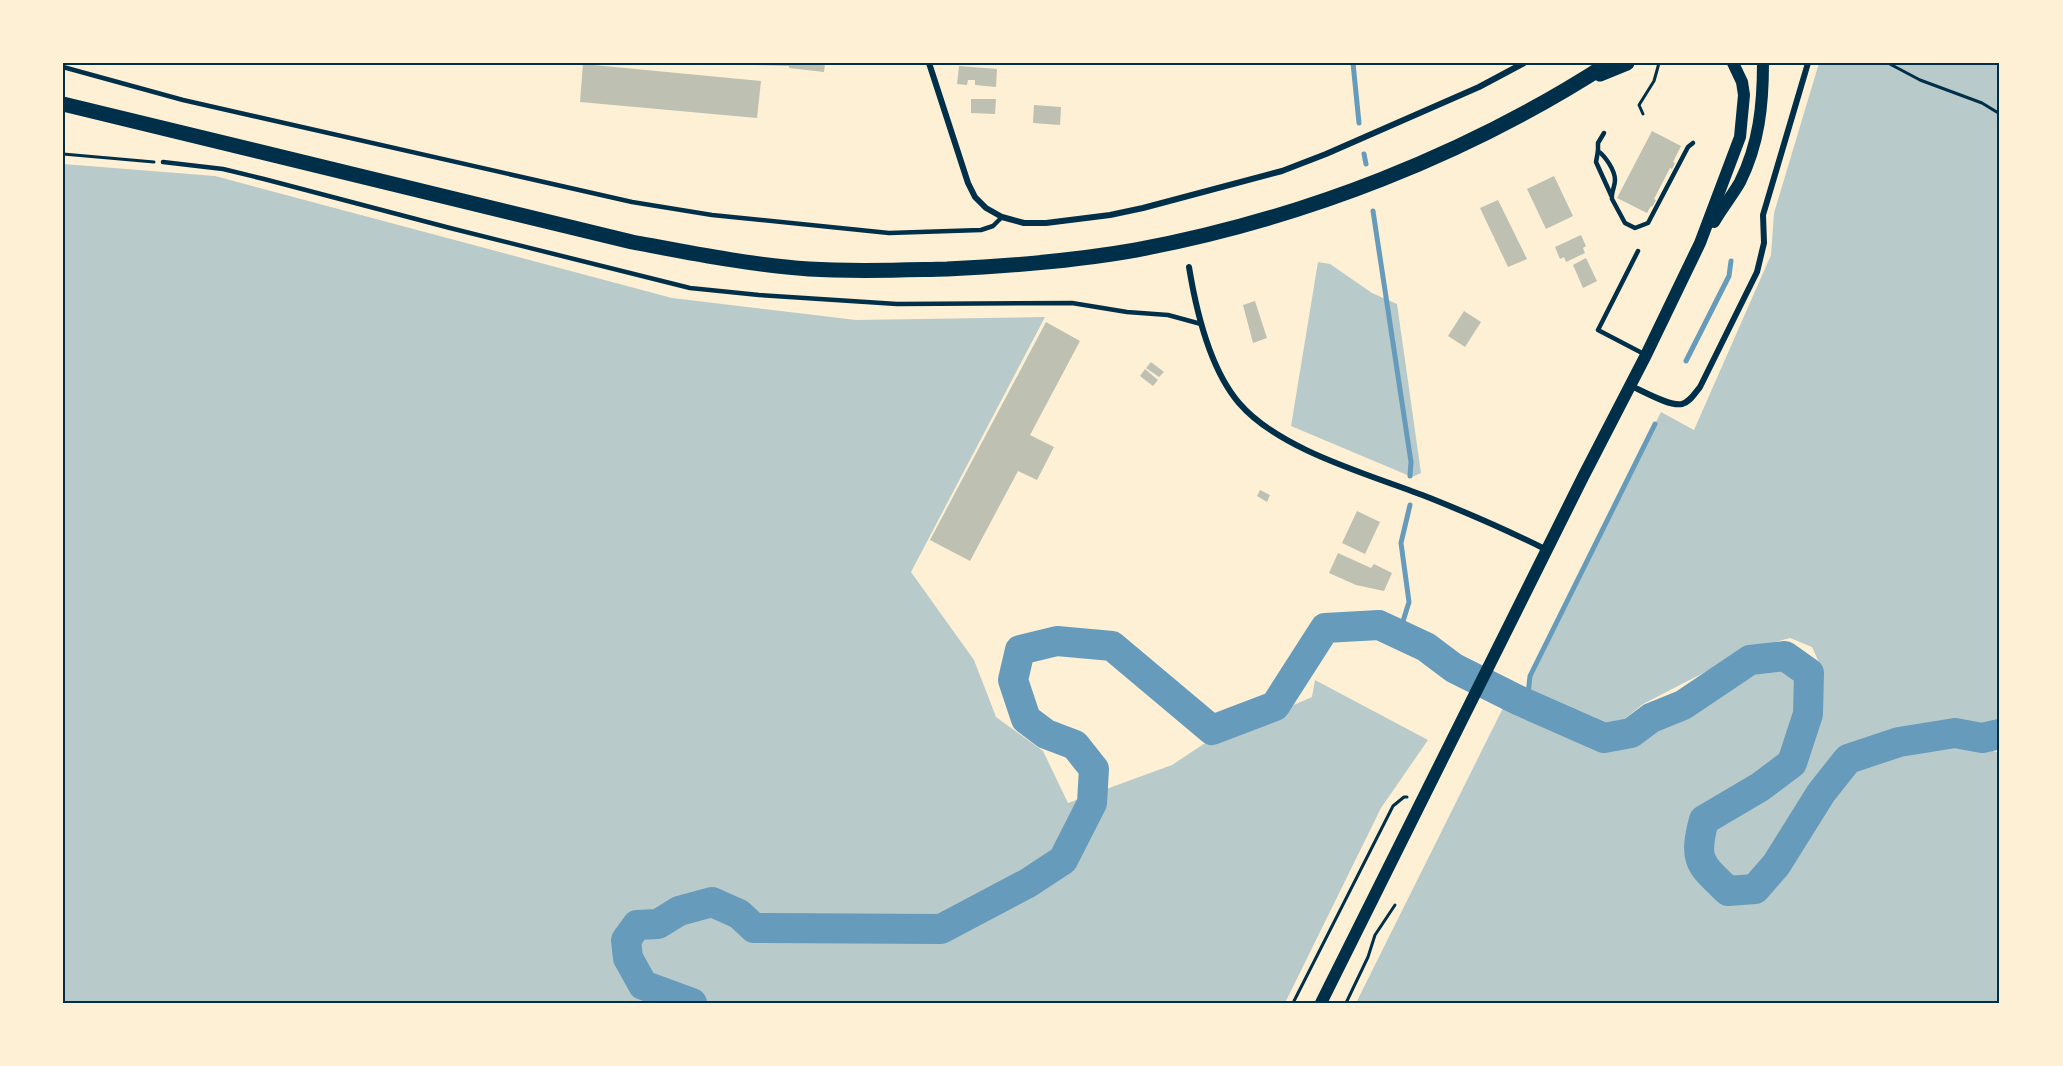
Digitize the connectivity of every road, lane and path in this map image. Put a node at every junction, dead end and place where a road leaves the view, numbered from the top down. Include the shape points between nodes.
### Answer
1 (929, 63) edge
2 (1524, 63) edge
3 (1609, 63) edge
4 (1627, 63) edge
5 (1659, 63) edge
6 (1733, 63) edge
7 (1763, 63) edge
8 (1808, 63) edge
9 (1888, 63) edge
10 (63, 67) edge
11 (1580, 82) junction
12 (63, 104) edge
13 (1642, 114) dead end
14 (2000, 114) edge
15 (1604, 133) dead end
16 (1693, 143) dead end
17 (1598, 151) junction
18 (63, 154) edge
19 (163, 162) joint
20 (1611, 195) junction
21 (1002, 217) junction
22 (1700, 243) junction
23 (1638, 251) dead end
24 (1189, 267) dead end
25 (1201, 324) junction
26 (1646, 355) junction
27 (1631, 386) junction
28 (1548, 550) junction
29 (1424, 797) junction
30 (1395, 905) dead end
31 (1293, 1003) edge
32 (1321, 1003) edge
33 (1346, 1003) edge

1 - 21 street via 971,190 986,208
2 - 21 street via 1417,115 1282,171 1110,215 1035,224
3 - 11 main road
4 - 11 main road
5 - 13 path via 1654,81 1639,105
6 - 22 main road via 1744,95 1740,137
7 - 22 main road via 1762,111 1749,161
8 - 27 street via 1763,215 1764,243 1757,272 1700,387 1681,404 1666,402
9 - 14 path
10 - 21 lane via 260,118 632,202 712,215 889,233 981,230
11 - 12 main road via 1483,134 1393,174 1285,213 1191,239 1070,260 867,271 752,262 632,242
15 - 17 lane
16 - 20 lane via 1648,223 1635,228 1625,223
17 - 20 lane via 1596,162
17 - 20 lane via 1614,174
18 - 19 path
19 - 25 lane via 223,169 690,288 897,304 1072,303 1168,315
22 - 26 main road
23 - 26 lane via 1598,330
24 - 25 street
25 - 28 street via 1217,367 1238,401 1273,431 1303,448
26 - 27 main road
27 - 28 main road
28 - 29 main road
29 - 31 path via 1404,797 1393,806
29 - 32 main road
30 - 33 path via 1375,935

